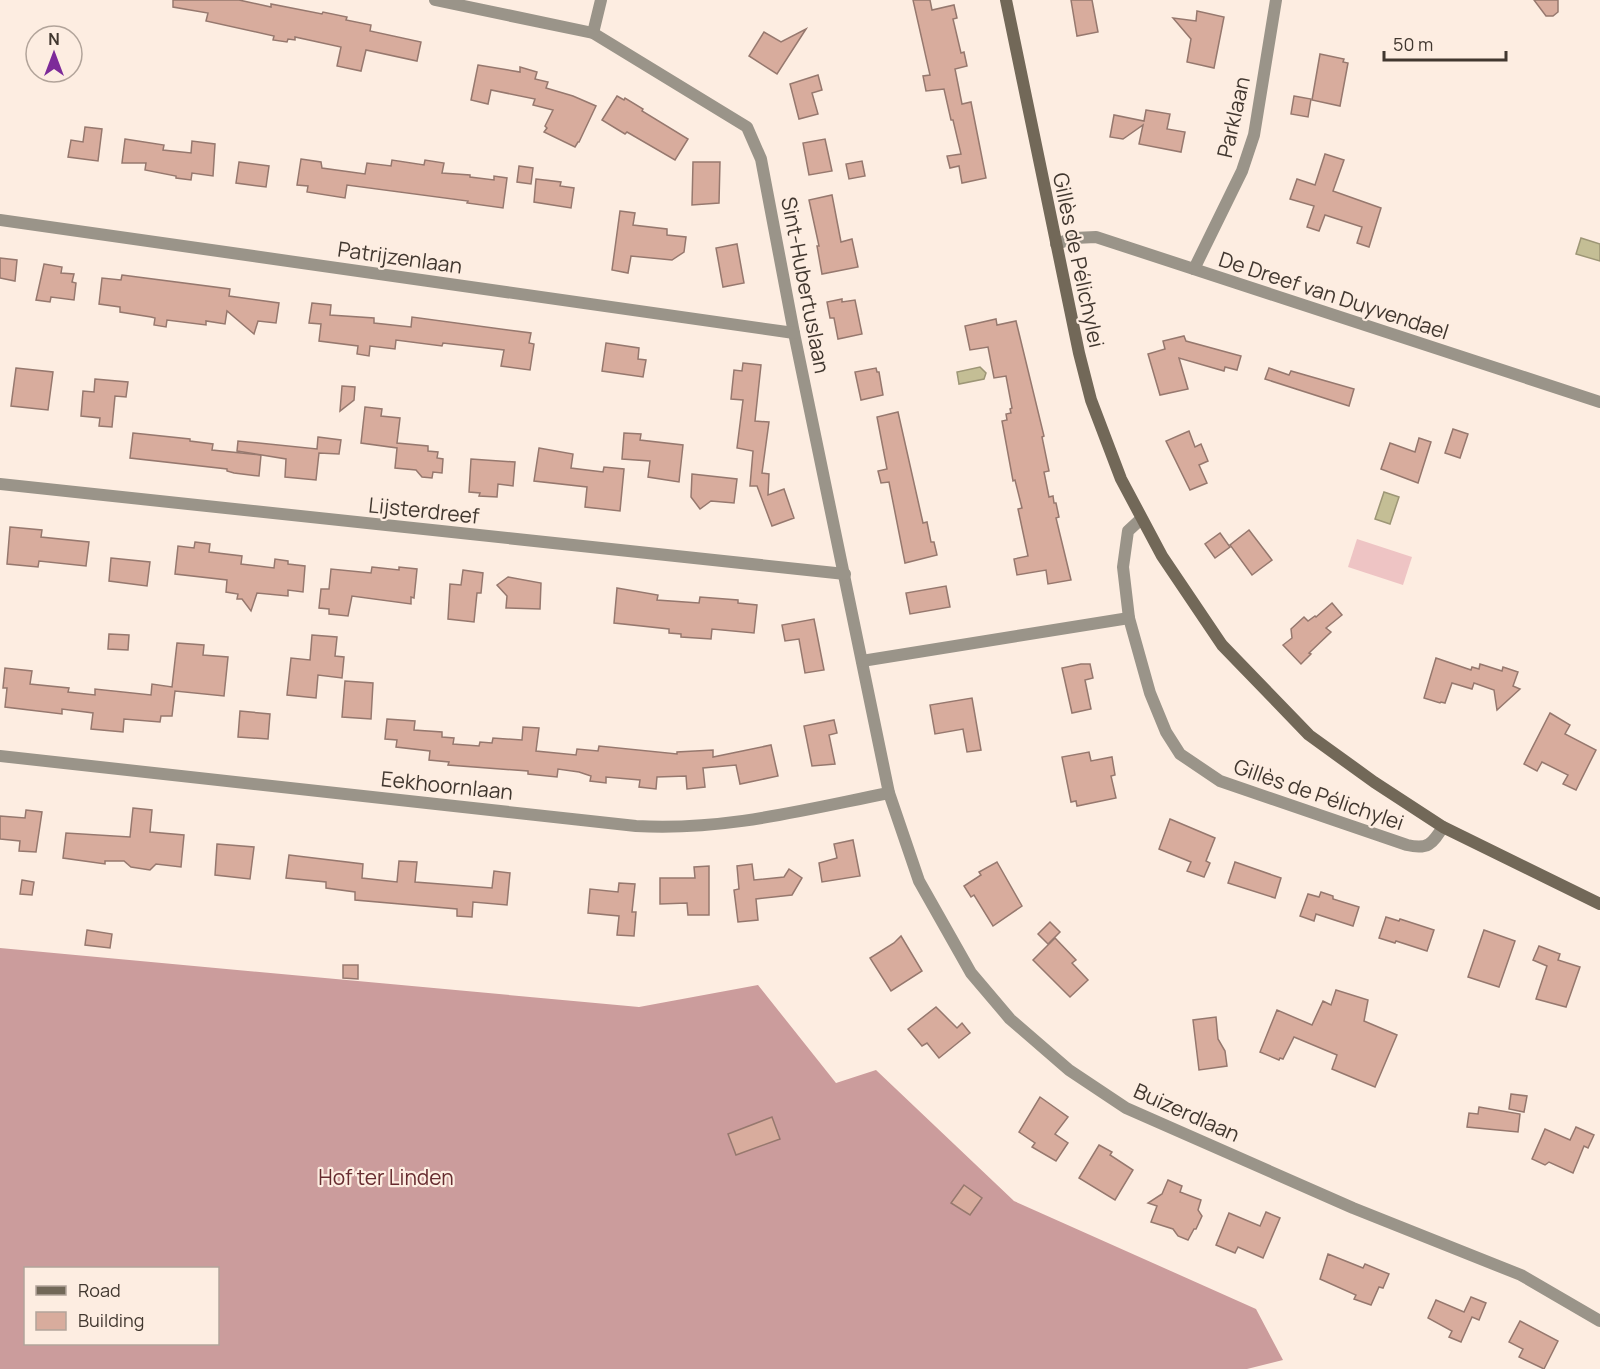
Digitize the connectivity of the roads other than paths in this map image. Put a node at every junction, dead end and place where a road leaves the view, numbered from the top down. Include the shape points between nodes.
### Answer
1 (435, 0) edge
2 (601, 0) edge
3 (1006, 0) edge
4 (1276, 0) edge
5 (594, 33) junction
6 (0, 220) edge
7 (1056, 244) junction
8 (1194, 269) junction
9 (794, 333) junction
10 (1600, 402) edge
11 (0, 484) edge
12 (1141, 519) junction
13 (845, 574) junction
14 (1129, 618) junction
15 (862, 662) junction
16 (0, 756) edge
17 (889, 793) junction
18 (1443, 827) junction
19 (1600, 904) edge
20 (1600, 1321) edge

1 - 5 street
2 - 5 street
3 - 7 main road, Gillès de Pélichylei
4 - 8 street, Parklaan via 1254,135 1242,171
5 - 9 street, Sint-Hubertuslaan via 747,128 761,159
6 - 9 street, Patrijzenlaan
7 - 8 street, De Dreef van Duyvendael via 1096,237
7 - 12 main road, Gillès de Pélichylei via 1091,400
8 - 10 street, De Dreef van Duyvendael
9 - 13 street, Sint-Hubertuslaan
11 - 13 street, Lijsterdreef
12 - 14 street, Gillès de Pélichylei via 1128,531 1123,567
12 - 18 main road, Gillès de Pélichylei via 1161,556 1222,645 1309,735
13 - 15 street, Sint-Hubertuslaan
14 - 15 street
14 - 18 street, Gillès de Pélichylei via 1150,693 1166,732 1180,754 1220,782 1419,848 1429,845
15 - 17 street, Sint-Hubertuslaan
16 - 17 street, Eekhoornlaan via 668,828 732,824
17 - 20 street, Buizerdlaan via 919,881 971,973 1010,1019 1069,1070 1126,1108 1353,1208 1521,1275
18 - 19 main road, Gillès de Pélichylei

